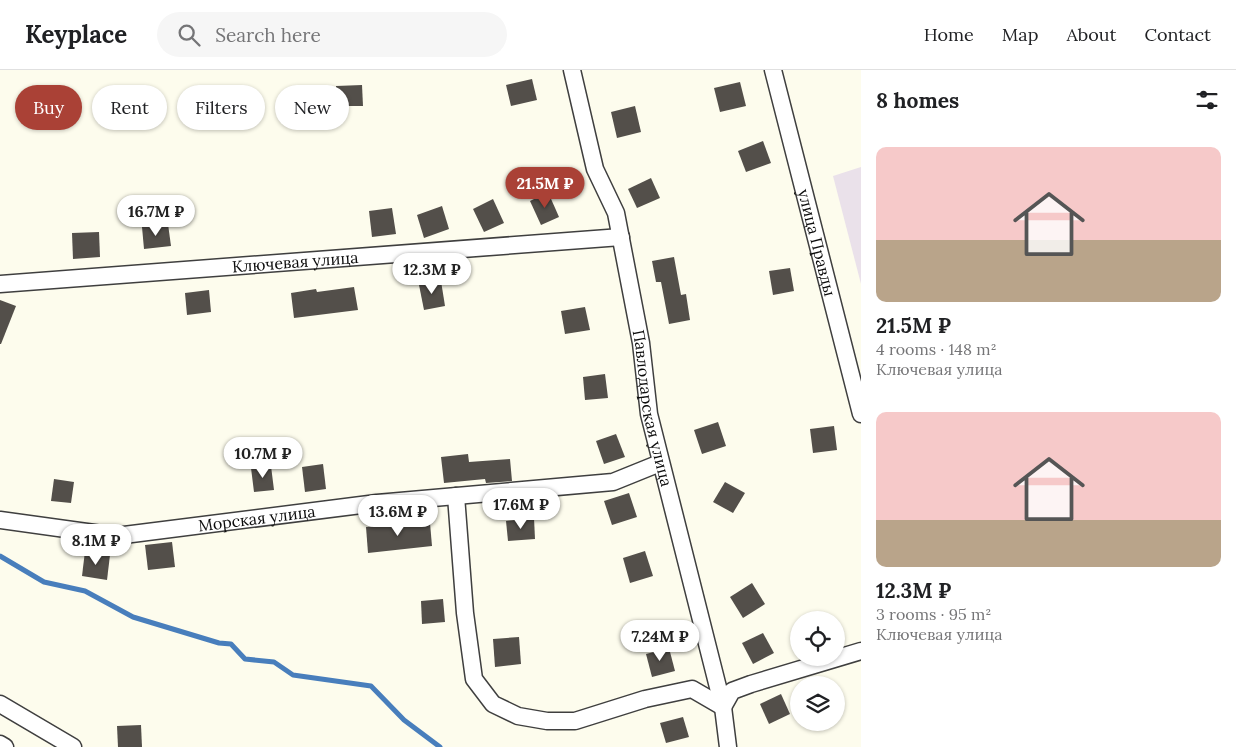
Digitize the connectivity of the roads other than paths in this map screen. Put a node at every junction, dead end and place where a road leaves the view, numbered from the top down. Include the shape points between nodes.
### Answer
1 (572, 70) edge
2 (773, 70) edge
3 (621, 237) junction
4 (0, 284) edge
5 (861, 414) edge
6 (660, 463) junction
7 (456, 496) junction
8 (0, 520) edge
9 (861, 651) edge
10 (0, 704) edge
11 (723, 706) junction
12 (0, 744) edge
13 (5, 747) edge
14 (73, 747) edge
15 (728, 747) edge

1 - 3 street, Павлодарская улица via 595,169 616,213
2 - 5 street, улица Правды
3 - 4 street, Ключевая улица
3 - 6 street, Павлодарская улица via 641,343 649,414
6 - 7 street, Морская улица via 613,482
6 - 11 street, Павлодарская улица
7 - 8 street, Морская улица via 116,536
7 - 11 street via 474,679 493,704 518,716 575,721 645,699 692,689
9 - 11 street via 732,691
10 - 14 street
11 - 15 street, Павлодарская улица
12 - 13 street

